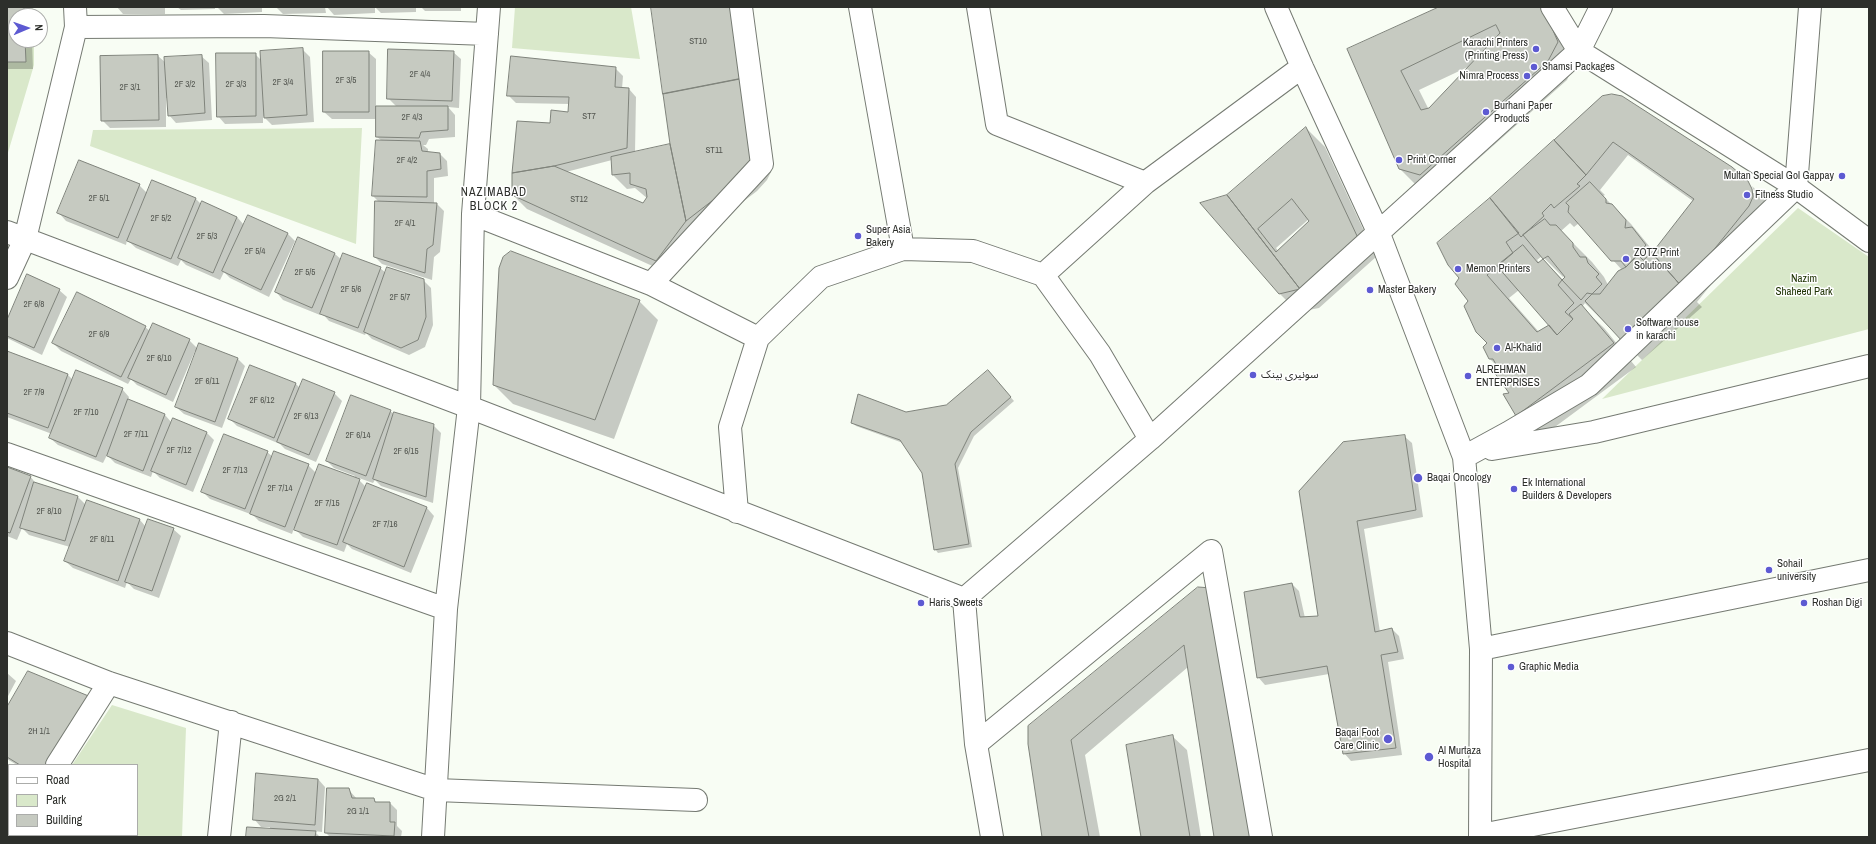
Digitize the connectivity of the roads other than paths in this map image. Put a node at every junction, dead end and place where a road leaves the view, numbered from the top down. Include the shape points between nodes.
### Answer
1 (489, 7) edge
2 (741, 7) edge
3 (860, 7) edge
4 (978, 7) edge
5 (1276, 7) edge
6 (1552, 7) edge
7 (1601, 7) edge
8 (1810, 7) edge
9 (75, 17) edge
10 (264, 17) edge
11 (487, 34) junction
12 (1579, 51) junction
13 (1302, 67) junction
14 (1146, 183) junction
15 (1796, 187) junction
16 (473, 214) junction
17 (1379, 234) junction
18 (16, 236) edge
19 (1869, 241) edge
20 (903, 249) junction
21 (1043, 275) junction
22 (7, 278) edge
23 (651, 284) junction
24 (758, 338) junction
25 (1869, 366) edge
26 (469, 407) junction
27 (1150, 439) junction
28 (7, 454) edge
29 (1464, 456) junction
30 (737, 512) junction
31 (1869, 570) edge
32 (964, 599) junction
33 (446, 609) junction
34 (7, 643) edge
35 (1481, 649) junction
36 (109, 683) junction
37 (231, 722) junction
38 (976, 744) junction
39 (1869, 760) edge
40 (58, 764) edge
41 (436, 790) junction
42 (696, 800) dead end
43 (1480, 836) edge
44 (218, 837) edge
45 (433, 837) edge
46 (992, 837) edge
47 (1261, 837) edge

1 - 11 street
2 - 23 street via 762,164
3 - 20 street
4 - 14 street via 997,124
5 - 13 street
6 - 12 street
7 - 12 street
8 - 15 street
9 - 10 street
9 - 18 street
10 - 11 street
11 - 16 street
12 - 15 street
12 - 17 street
13 - 14 street
13 - 17 street
14 - 21 street
15 - 19 street
15 - 29 street via 1589,385
16 - 23 street
16 - 26 street
17 - 27 street
17 - 29 street
18 - 22 street
18 - 26 street
20 - 21 street via 973,251
20 - 24 street via 821,277
21 - 27 street via 1100,354
23 - 24 street
24 - 30 street via 730,427
25 - 29 street via 1594,432 1501,447
26 - 30 street
26 - 33 street
27 - 32 street
28 - 33 street
29 - 35 street
30 - 32 street
31 - 35 street
32 - 38 street
33 - 41 street
34 - 36 street
35 - 43 street
36 - 37 street
36 - 40 street
37 - 41 street
37 - 44 street
38 - 46 street
38 - 47 street via 1211,552
39 - 43 street
41 - 42 street
41 - 45 street

